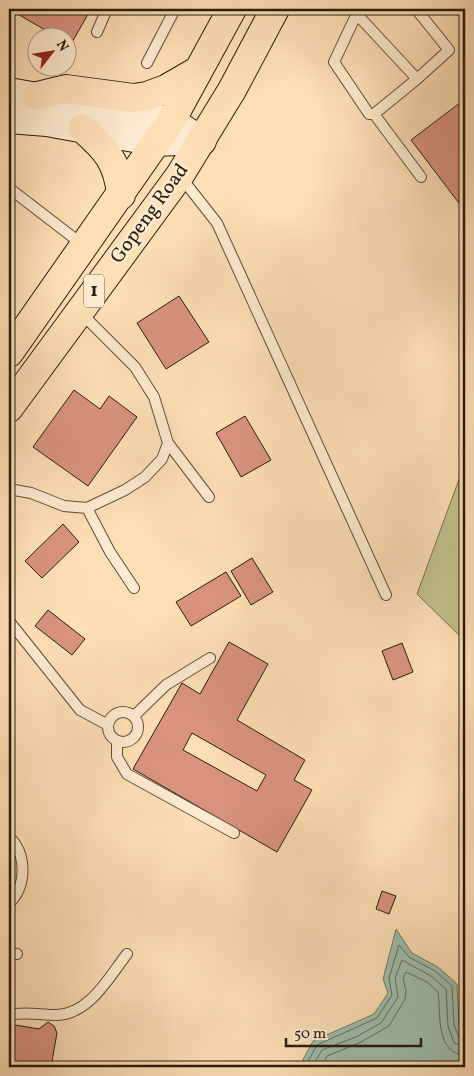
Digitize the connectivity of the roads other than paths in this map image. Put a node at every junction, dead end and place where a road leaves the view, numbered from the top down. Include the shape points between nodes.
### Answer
1 (107, 9) edge
2 (175, 9) edge
3 (232, 9) edge
4 (275, 9) edge
5 (416, 9) edge
6 (356, 10) edge
7 (97, 32) dead end
8 (147, 63) dead end
9 (197, 71) junction
10 (417, 79) junction
11 (9, 92) edge
12 (37, 96) junction
13 (374, 114) junction
14 (9, 119) edge
15 (82, 128) junction
16 (163, 131) junction
17 (202, 141) junction
18 (180, 176) junction
19 (421, 177) dead end
20 (9, 188) edge
21 (121, 195) junction
22 (84, 245) junction
23 (79, 312) junction
24 (9, 353) edge
25 (9, 408) edge
26 (168, 443) junction
27 (9, 489) edge
28 (209, 496) dead end
29 (87, 508) junction
30 (134, 588) dead end
31 (386, 595) dead end
32 (9, 621) edge
33 (210, 658) dead end
34 (134, 716) junction
35 (108, 724) junction
36 (117, 741) junction
37 (234, 833) dead end
38 (9, 838) edge
39 (9, 903) edge
40 (127, 954) dead end
41 (9, 1015) edge

1 - 7 lane
2 - 8 lane
3 - 9 highway, Gopeng Road / 1
4 - 17 highway, Gopeng Road / 1
5 - 10 lane via 449,50
6 - 10 lane
6 - 13 lane via 334,62 369,114
9 - 12 highway via 147,96 132,98 66,89
9 - 16 highway, Gopeng Road / 1
10 - 13 lane
11 - 12 main road
12 - 16 main road
13 - 19 lane
14 - 15 main road
15 - 16 main road
15 - 21 highway via 103,146 114,164 120,177
16 - 17 main road
16 - 21 highway, Gopeng Road / 1
17 - 18 highway, Gopeng Road / 1
18 - 23 highway, Gopeng Road / 1
18 - 31 lane via 216,223
20 - 22 lane
21 - 22 highway, Gopeng Road / 1
22 - 24 highway, Gopeng Road / 1
23 - 25 highway, Gopeng Road / 1
23 - 26 lane via 135,368 154,397
26 - 28 lane
26 - 29 lane via 162,459 145,477
27 - 29 lane via 31,493 64,506
29 - 30 lane
32 - 35 lane via 80,710
33 - 34 lane via 166,684
34 - 35 lane via 115,714
34 - 36 lane via 137,722 135,735 130,740
35 - 36 lane
36 - 37 lane via 117,757 127,774
38 - 39 lane via 22,856 22,874 18,893
40 - 41 lane via 96,994 77,1011 58,1015

